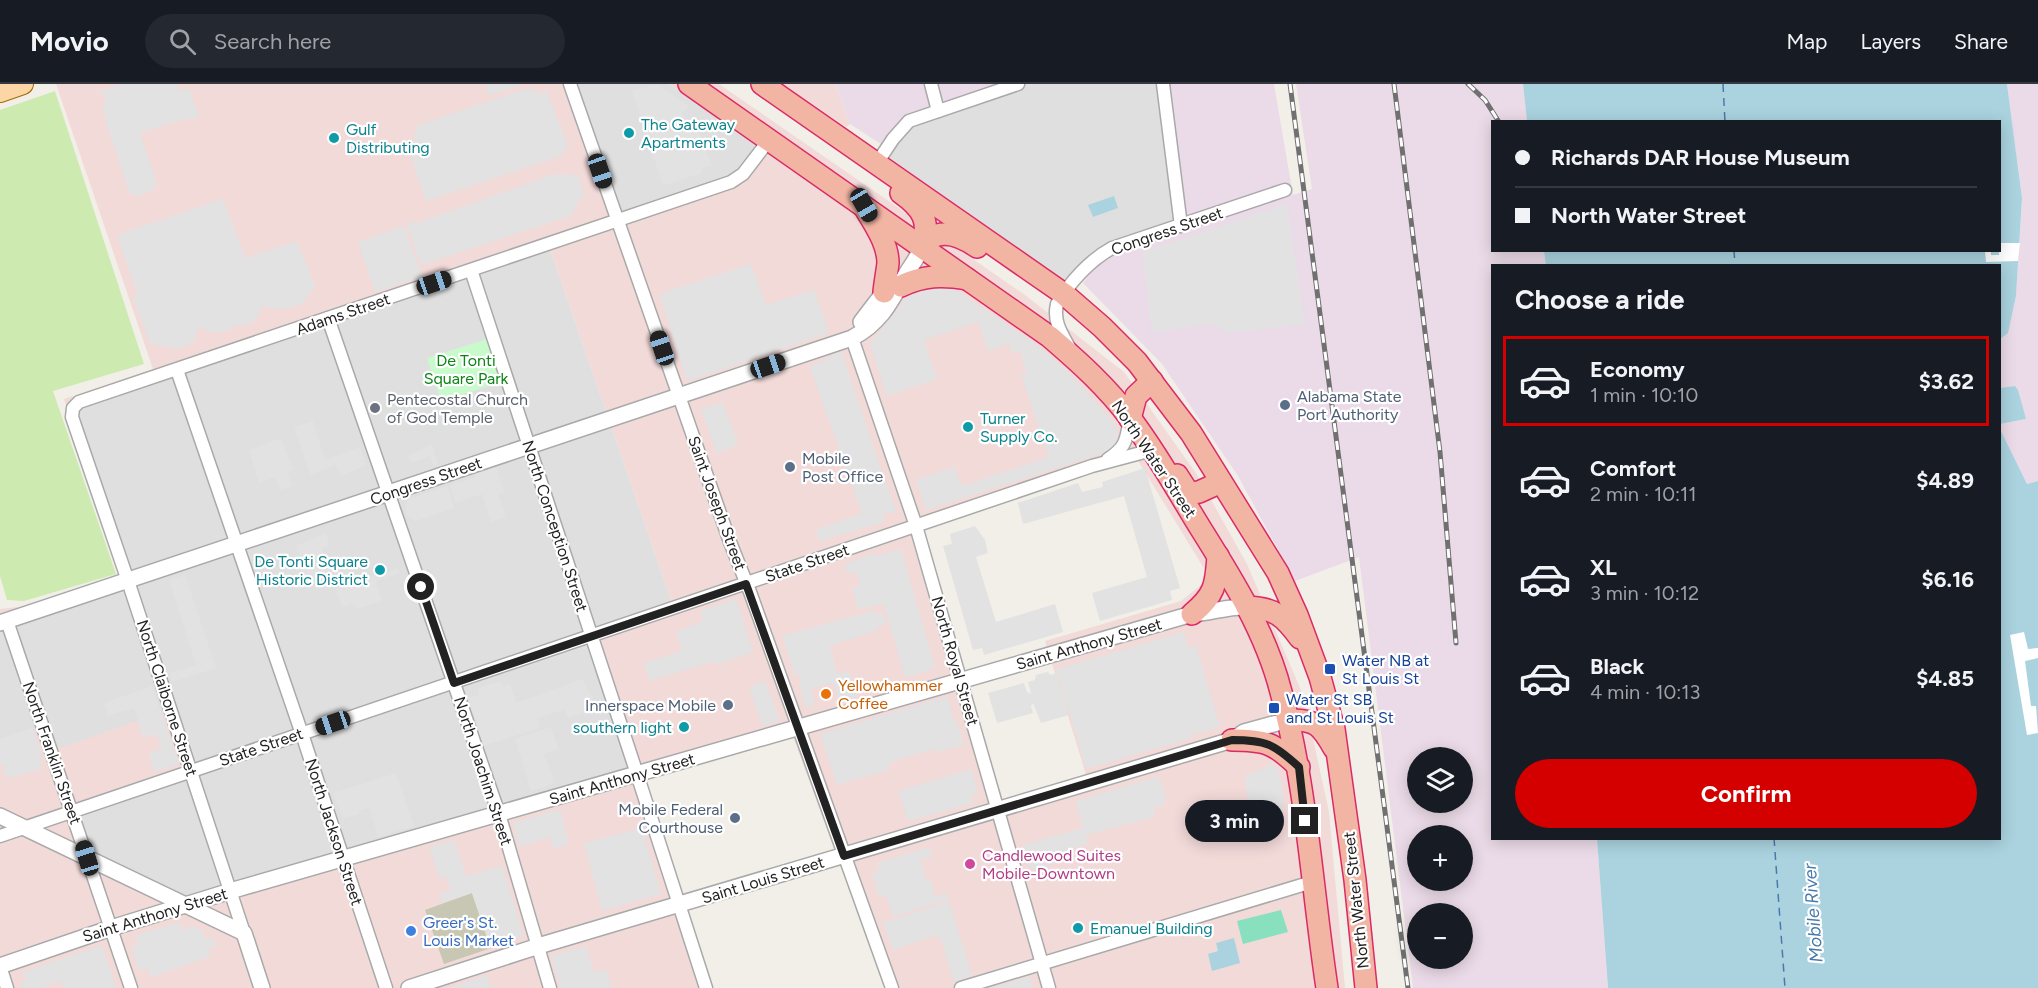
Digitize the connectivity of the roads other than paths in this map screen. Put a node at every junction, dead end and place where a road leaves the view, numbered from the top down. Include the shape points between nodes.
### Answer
1 (23, 84) edge
2 (570, 84) edge
3 (689, 84) edge
4 (762, 84) edge
5 (931, 84) edge
6 (1018, 84) edge
7 (1163, 84) edge
8 (0, 92) edge
9 (938, 111) junction
10 (806, 113) junction
11 (769, 140) junction
12 (877, 163) junction
13 (1285, 190) dead end
14 (864, 205) junction
15 (617, 220) junction
16 (1181, 226) junction
17 (922, 245) junction
18 (471, 270) junction
19 (970, 280) junction
20 (1056, 288) junction
21 (893, 289) junction
22 (328, 318) junction
23 (852, 338) junction
24 (1076, 358) junction
25 (177, 370) junction
26 (1152, 381) junction
27 (679, 397) junction
28 (73, 408) joint
29 (1130, 418) junction
30 (529, 447) junction
31 (1152, 450) junction
32 (1102, 463) junction
33 (1221, 482) junction
34 (389, 493) junction
35 (916, 526) junction
36 (237, 545) junction
37 (1218, 556) junction
38 (128, 581) junction
39 (746, 584) junction
40 (1247, 607) junction
41 (1192, 614) junction
42 (4, 622) edge
43 (591, 636) junction
44 (1317, 668) junction
45 (961, 680) junction
46 (454, 683) junction
47 (1288, 720) junction
48 (798, 727) junction
49 (302, 734) junction
50 (1232, 740) junction
51 (1338, 755) junction
52 (1299, 767) junction
53 (190, 771) junction
54 (637, 774) junction
55 (997, 811) junction
56 (72, 812) junction
57 (499, 814) junction
58 (0, 816) edge
59 (25, 828) junction
60 (0, 836) edge
61 (844, 856) junction
62 (87, 858) junction
63 (343, 859) junction
64 (1312, 882) junction
65 (230, 891) junction
66 (184, 905) junction
67 (679, 905) junction
68 (111, 928) junction
69 (244, 933) junction
70 (537, 946) junction
71 (1042, 964) junction
72 (0, 966) edge
73 (8, 988) edge
74 (131, 988) edge
75 (262, 988) edge
76 (386, 988) edge
77 (409, 988) edge
78 (550, 988) edge
79 (706, 988) edge
80 (892, 988) edge
81 (961, 988) edge
82 (1049, 988) edge
83 (1327, 988) edge
84 (1364, 988) edge

1 - 8 main road
2 - 15 street, Saint Joseph Street
3 - 11 highway, North Water Street
4 - 10 highway, North Water Street
5 - 9 street
6 - 9 street
7 - 16 street
9 - 12 street via 909,122
10 - 12 highway, North Water Street
10 - 17 highway via 832,145 915,204 926,227
11 - 14 highway, North Water Street
11 - 15 street, Adams Street via 743,174 731,182
12 - 20 highway, North Water Street
13 - 16 street, Congress Street
14 - 17 highway, North Water Street
14 - 21 highway via 886,252
15 - 18 street, Adams Street
15 - 27 street, Saint Joseph Street
16 - 20 street, Congress Street via 1112,248
17 - 19 highway, North Water Street
17 - 20 highway via 934,236 958,236 1009,268
17 - 21 street via 918,258
18 - 22 street, Adams Street
18 - 30 street, North Conception Street
19 - 21 highway via 931,276
19 - 24 highway, North Water Street
20 - 24 street via 1056,320
20 - 26 highway, North Water Street via 1102,327
21 - 23 street via 859,324
22 - 25 street, Adams Street
22 - 34 street, North Joachim Street
23 - 27 street, Congress Street
23 - 35 street, North Royal Street
24 - 29 highway, North Water Street
25 - 28 street, Adams Street via 79,402
25 - 36 street, North Jackson Street
26 - 29 highway via 1134,399
26 - 33 highway, North Water Street
27 - 30 street, Congress Street
27 - 39 street, Saint Joseph Street
28 - 38 street, North Claiborne Street via 72,417
29 - 31 highway, North Water Street
29 - 32 street, State Street via 1122,450
30 - 34 street, Congress Street
30 - 43 street, North Conception Street
31 - 32 street, State Street
31 - 33 highway via 1168,461 1190,492
31 - 37 highway, North Water Street
32 - 35 street, State Street
33 - 44 highway, North Water Street via 1278,573
34 - 36 street, Congress Street
34 - 46 street, North Joachim Street
35 - 39 street, State Street
35 - 45 street, North Royal Street
36 - 38 street, Congress Street
36 - 49 street, North Jackson Street
37 - 40 highway, North Water Street
37 - 41 highway via 1212,595
38 - 42 street, Congress Street
38 - 53 street, North Claiborne Street
39 - 43 street, State Street
39 - 48 street, Saint Joseph Street
40 - 41 street, Saint Anthony Street
40 - 44 highway via 1263,607 1278,613
40 - 47 highway, North Water Street via 1269,657
41 - 45 street, Saint Anthony Street
42 - 56 street, North Franklin Street
43 - 46 street, State Street
43 - 54 street, North Conception Street
44 - 47 highway via 1315,705
44 - 51 highway, North Water Street
45 - 48 street, Saint Anthony Street
45 - 55 street, North Royal Street
46 - 49 street, State Street
46 - 57 street, North Joachim Street
47 - 50 street, Saint Louis Street via 1244,732
47 - 51 highway via 1311,721 1321,727
47 - 52 highway, North Water Street
48 - 54 street, Saint Anthony Street
48 - 61 street, Saint Joseph Street
49 - 53 street, State Street
49 - 63 street, North Jackson Street
50 - 52 highway via 1267,743
50 - 55 street, Saint Louis Street
51 - 84 highway, North Water Street via 1355,880
52 - 64 highway, North Water Street
53 - 56 street, State Street
53 - 65 street, North Claiborne Street
54 - 57 street, Saint Anthony Street
54 - 67 street, North Conception Street
55 - 61 street, Saint Louis Street
55 - 71 street, North Royal Street
56 - 59 street, State Street
56 - 62 street, North Franklin Street
57 - 63 street, Saint Anthony Street
57 - 70 street, North Joachim Street
58 - 59 street
59 - 60 street, State Street
59 - 62 street
61 - 67 street, Saint Louis Street
61 - 80 street, Saint Joseph Street
62 - 66 street
62 - 68 street, North Franklin Street
63 - 65 street, Saint Anthony Street
63 - 76 street, North Jackson Street
64 - 71 street
64 - 83 highway, North Water Street
65 - 66 street, Saint Anthony Street
65 - 69 street, North Claiborne Street
66 - 68 street, Saint Anthony Street
66 - 69 street
67 - 70 street, Saint Louis Street
67 - 79 street, North Conception Street
68 - 72 street, Saint Anthony Street
68 - 74 street, North Franklin Street
69 - 75 street, North Claiborne Street
70 - 77 street, Saint Louis Street
70 - 78 street, North Joachim Street
71 - 81 street
71 - 82 street, North Royal Street
72 - 73 street

